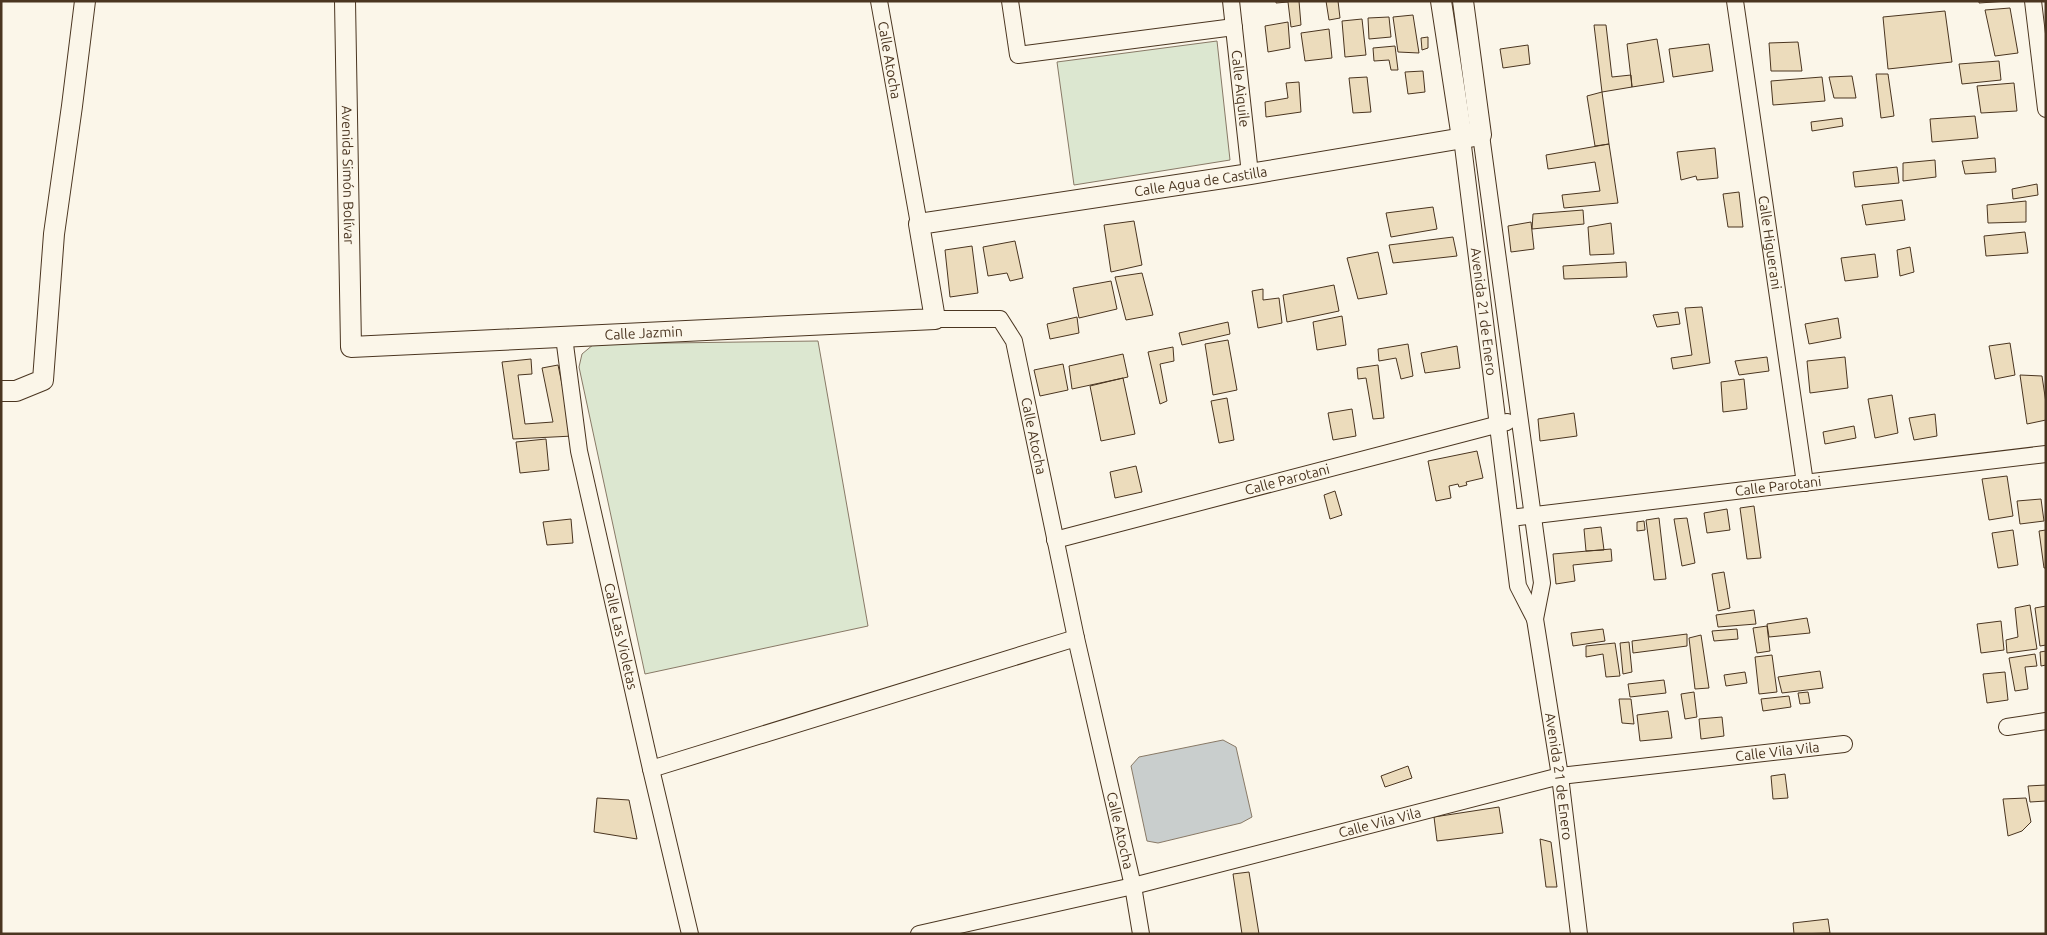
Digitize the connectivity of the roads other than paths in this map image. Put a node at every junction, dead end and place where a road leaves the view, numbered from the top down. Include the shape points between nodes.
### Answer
1 (85, 1) edge
2 (345, 1) edge
3 (879, 1) edge
4 (1010, 1) edge
5 (1231, 1) edge
6 (1441, 1) edge
7 (1463, 1) edge
8 (1735, 1) edge
9 (2032, 1) edge
10 (1234, 27) junction
11 (2046, 109) edge
12 (1481, 135) junction
13 (1462, 138) junction
14 (1250, 174) junction
15 (919, 224) junction
16 (935, 319) junction
17 (564, 337) junction
18 (351, 347) joint
19 (1, 391) edge
20 (1519, 419) junction
21 (1498, 425) junction
22 (2046, 454) edge
23 (1804, 483) junction
24 (1532, 516) junction
25 (1510, 518) junction
26 (1055, 540) junction
27 (1536, 619) junction
28 (1076, 638) junction
29 (2046, 721) edge
30 (2007, 727) dead end
31 (1844, 744) dead end
32 (651, 769) junction
33 (1560, 776) junction
34 (1133, 886) junction
35 (690, 934) edge
36 (919, 934) edge
37 (1142, 934) edge
38 (1578, 934) edge

1 - 19 street via 54,234 43,380 16,391
2 - 18 street, Avenida Simón Bolívar
3 - 15 street, Calle Atocha
4 - 10 street via 1018,55
5 - 10 street, Calle Aiquile
6 - 13 street, Avenida 21 de Enero
7 - 12 street, Avenida 21 de Enero
8 - 23 street, Calle Higuerani
9 - 11 street
10 - 14 street, Calle Aiquile
12 - 13 street, Calle Agua de Castilla
12 - 20 street, Avenida 21 de Enero
13 - 14 street, Calle Agua de Castilla
13 - 21 street, Avenida 21 de Enero
14 - 15 street, Calle Agua de Castilla
15 - 16 street, Calle Atocha
16 - 17 street, Calle Jazmin
16 - 26 street, Calle Atocha via 1000,319 1014,341
17 - 18 street, Calle Jazmin
17 - 32 street, Calle Las Violetas via 579,451
20 - 21 street, Calle Parotani
20 - 24 street, Avenida 21 de Enero
21 - 25 street, Avenida 21 de Enero
21 - 26 street, Calle Parotani
22 - 23 street, Calle Parotani
23 - 24 street, Calle Parotani
24 - 25 street, Calle Parotani
24 - 27 street, Avenida 21 de Enero via 1542,584
25 - 27 street, Avenida 21 de Enero via 1518,586
26 - 28 street, Calle Atocha
27 - 33 street, Avenida 21 de Enero
28 - 32 street
28 - 34 street, Calle Atocha
29 - 30 street
31 - 33 street, Calle Vila Vila
32 - 35 street, Calle Las Violetas
33 - 34 street, Calle Vila Vila
33 - 38 street, Avenida 21 de Enero
34 - 36 street, Calle Vila Vila
34 - 37 street, Calle Atocha

